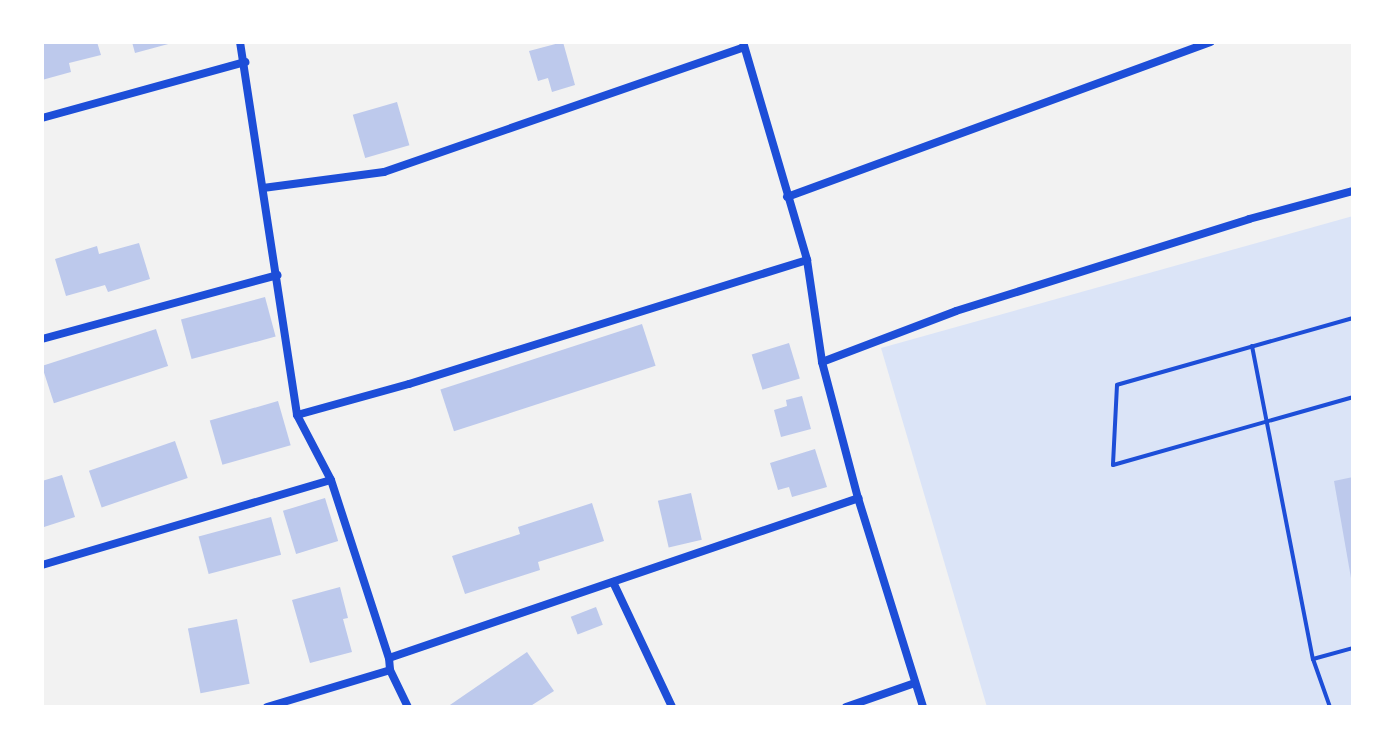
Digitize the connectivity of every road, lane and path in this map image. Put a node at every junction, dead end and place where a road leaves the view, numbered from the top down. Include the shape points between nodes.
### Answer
1 (240, 42) edge
2 (1211, 42) edge
3 (744, 45) edge
4 (245, 62) junction
5 (42, 118) edge
6 (263, 188) junction
7 (1353, 191) edge
8 (787, 197) junction
9 (807, 260) junction
10 (277, 275) junction
11 (1353, 318) edge
12 (42, 339) edge
13 (1252, 346) junction
14 (822, 362) junction
15 (1353, 397) edge
16 (297, 415) junction
17 (1267, 422) junction
18 (331, 480) junction
19 (858, 498) junction
20 (42, 565) edge
21 (613, 582) junction
22 (1353, 648) edge
23 (389, 658) junction
24 (1313, 659) junction
25 (390, 670) junction
26 (915, 683) junction
27 (267, 707) edge
28 (408, 707) edge
29 (672, 707) edge
30 (846, 707) edge
31 (923, 707) edge
32 (1330, 707) edge

1 - 4 street
2 - 8 street
3 - 6 street via 384,172
3 - 8 street
4 - 5 street
4 - 6 street
6 - 10 street
7 - 14 street via 970,306
8 - 9 street
9 - 14 street
9 - 16 street
10 - 12 street
10 - 16 street
11 - 13 path
13 - 17 path
13 - 17 path via 1117,385 1113,465
14 - 19 street
15 - 17 path
16 - 18 street
17 - 24 path
18 - 20 street
18 - 23 street
19 - 21 street
19 - 26 street
21 - 23 street
21 - 29 street
22 - 24 path
23 - 25 street
24 - 32 path
25 - 27 street
25 - 28 street
26 - 30 street
26 - 31 street

